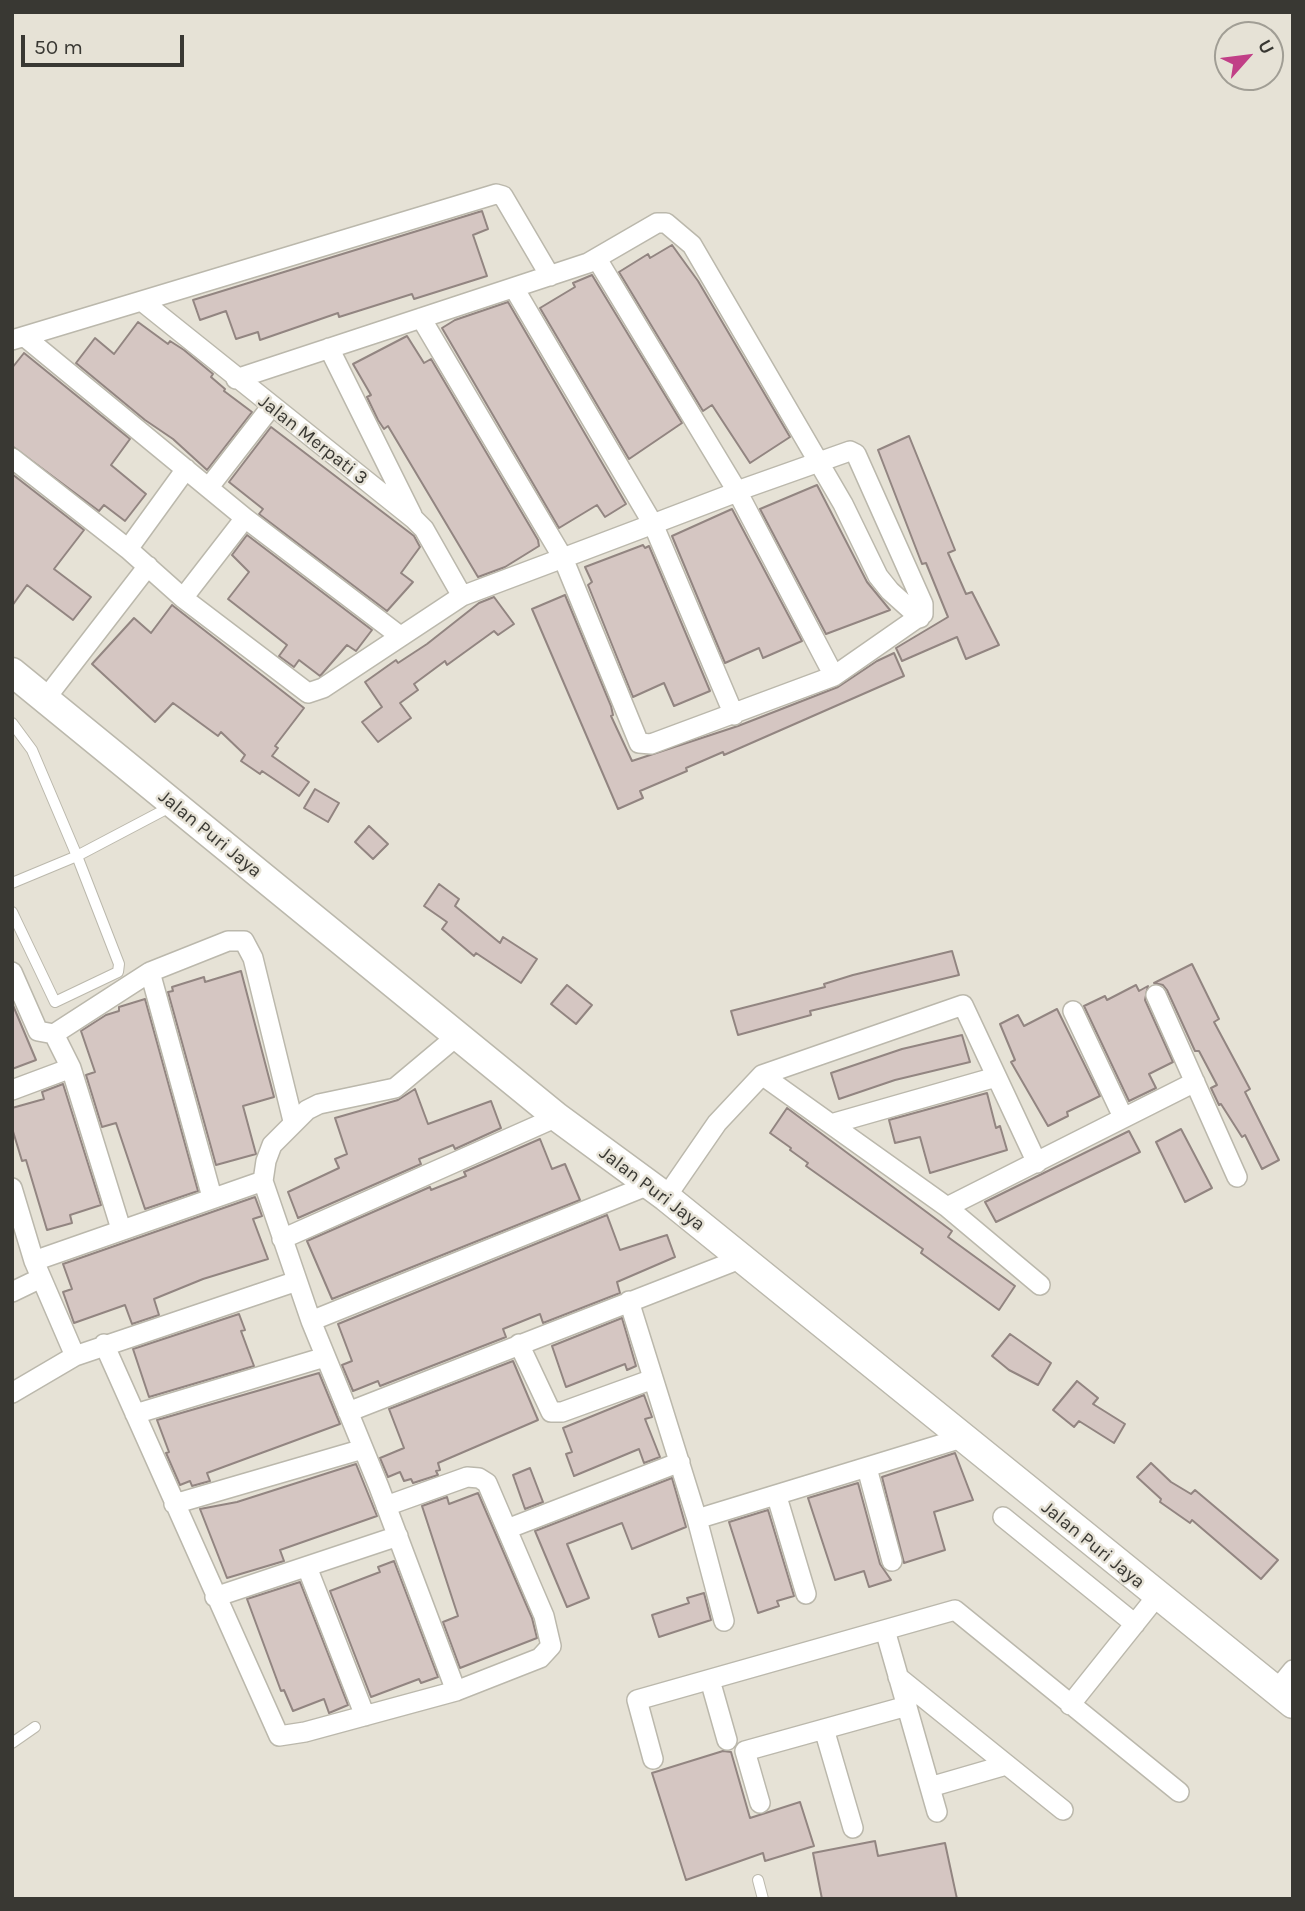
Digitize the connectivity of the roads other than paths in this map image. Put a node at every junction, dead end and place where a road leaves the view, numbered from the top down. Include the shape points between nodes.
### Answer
1 (597, 259) junction
2 (550, 276) junction
3 (514, 288) junction
4 (143, 302) junction
5 (421, 318) junction
6 (19, 339) edge
7 (330, 348) junction
8 (236, 379) junction
9 (271, 407) junction
10 (12, 458) edge
11 (818, 462) junction
12 (186, 469) junction
13 (209, 487) junction
14 (737, 491) junction
15 (246, 518) junction
16 (414, 519) junction
17 (653, 524) junction
18 (128, 549) junction
19 (563, 558) junction
20 (148, 566) junction
21 (462, 596) junction
22 (183, 598) junction
23 (920, 618) junction
24 (400, 636) junction
25 (834, 676) junction
26 (33, 684) edge
27 (734, 715) junction
28 (12, 723) edge
29 (174, 805) junction
30 (77, 856) junction
31 (12, 883) edge
32 (12, 912) edge
33 (12, 972) edge
34 (150, 972) junction
35 (1156, 995) dead end
36 (1073, 1011) dead end
37 (54, 1034) junction
38 (457, 1036) junction
39 (71, 1068) junction
40 (762, 1075) junction
41 (996, 1077) junction
42 (1195, 1082) junction
43 (12, 1090) edge
44 (557, 1117) junction
45 (1123, 1117) junction
46 (293, 1121) junction
47 (831, 1124) junction
48 (1037, 1163) junction
49 (1237, 1177) dead end
50 (263, 1181) junction
51 (666, 1186) junction
52 (12, 1188) edge
53 (212, 1198) junction
54 (947, 1207) junction
55 (121, 1229) junction
56 (282, 1239) junction
57 (740, 1259) junction
58 (38, 1269) junction
59 (297, 1281) junction
60 (1040, 1285) dead end
61 (12, 1292) edge
62 (629, 1301) junction
63 (311, 1321) junction
64 (104, 1344) junction
65 (519, 1344) junction
66 (75, 1356) junction
67 (325, 1357) junction
68 (653, 1379) junction
69 (12, 1393) edge
70 (348, 1412) junction
71 (135, 1414) junction
72 (962, 1438) junction
73 (363, 1448) junction
74 (680, 1462) junction
75 (867, 1468) junction
76 (777, 1497) junction
77 (174, 1504) junction
78 (386, 1506) junction
79 (1003, 1517) dead end
80 (697, 1519) junction
81 (507, 1529) junction
82 (398, 1536) junction
83 (892, 1561) dead end
84 (307, 1567) junction
85 (806, 1594) dead end
86 (215, 1597) junction
87 (1157, 1597) junction
88 (724, 1621) dead end
89 (1135, 1624) junction
90 (885, 1630) junction
91 (1293, 1670) edge
92 (898, 1677) junction
93 (710, 1680) junction
94 (456, 1692) junction
95 (1284, 1698) edge
96 (1070, 1704) junction
97 (907, 1706) junction
98 (365, 1716) junction
99 (35, 1727) dead end
100 (824, 1729) junction
101 (727, 1740) dead end
102 (12, 1744) edge
103 (653, 1759) dead end
104 (1006, 1765) junction
105 (930, 1787) junction
106 (1179, 1792) dead end
107 (760, 1803) dead end
108 (1063, 1810) dead end
109 (937, 1812) dead end
110 (853, 1828) dead end
111 (758, 1881) dead end
112 (763, 1899) edge

1 - 2 street
1 - 11 street via 657,223 666,223 683,235
1 - 14 street
2 - 3 street
2 - 4 street via 503,196 496,194
3 - 5 street
3 - 17 street
4 - 6 street
4 - 8 street, Jalan Merpati 3
5 - 7 street
5 - 19 street
6 - 12 street
7 - 8 street
7 - 16 street
8 - 9 street, Jalan Merpati 3
9 - 13 street
9 - 16 street, Jalan Merpati 3
10 - 18 street
11 - 14 street
11 - 23 street via 878,576
11 - 23 street via 850,451 856,454 925,609
12 - 13 street
12 - 18 street
13 - 15 street
14 - 17 street
14 - 25 street
15 - 22 street
15 - 24 street
16 - 21 street, Jalan Merpati 3
17 - 19 street
17 - 27 street
18 - 20 street
19 - 21 street
19 - 27 street via 639,743 651,744
20 - 22 street
20 - 26 street via 88,642
21 - 24 street
22 - 24 street via 308,693 323,688
23 - 25 street
25 - 27 street
26 - 29 street, Jalan Puri Jaya
28 - 30 lane via 32,750
29 - 30 lane
29 - 38 street, Jalan Puri Jaya
30 - 31 lane
30 - 32 lane via 119,964 118,972 55,1002
33 - 37 street via 38,1031
34 - 37 street
34 - 46 street via 228,941 244,941 253,958
34 - 53 street
35 - 42 street
36 - 45 street
37 - 39 street
38 - 44 street, Jalan Puri Jaya
38 - 46 street via 395,1088 319,1104
39 - 43 street
39 - 55 street
40 - 41 street via 963,1005
40 - 47 street
40 - 51 street
41 - 47 street
41 - 48 street
42 - 45 street
42 - 49 street
44 - 51 street, Jalan Puri Jaya
44 - 56 street
45 - 48 street
46 - 50 street via 272,1145
47 - 54 street
48 - 54 street
50 - 53 street
50 - 56 street
51 - 57 street, Jalan Puri Jaya
51 - 63 street
52 - 58 street
53 - 55 street
54 - 60 street
55 - 58 street
56 - 59 street
57 - 62 street
57 - 72 street, Jalan Puri Jaya
58 - 61 street
58 - 66 street
59 - 63 street
59 - 64 street
62 - 65 street
62 - 68 street
63 - 67 street
64 - 66 street
64 - 71 street
65 - 68 street via 551,1412
65 - 70 street
66 - 69 street
67 - 70 street
67 - 71 street
68 - 74 street
70 - 73 street
71 - 77 street
72 - 75 street
72 - 87 street, Jalan Puri Jaya
73 - 77 street
73 - 78 street
74 - 80 street
74 - 81 street
75 - 76 street
75 - 83 street
76 - 80 street
76 - 85 street
77 - 86 street
78 - 81 street via 473,1477 487,1483
78 - 82 street
79 - 89 street
80 - 88 street
81 - 94 street via 544,1616 551,1646 540,1658
82 - 84 street
82 - 94 street
84 - 86 street
84 - 98 street
86 - 98 street via 276,1734 305,1732
87 - 89 street
87 - 95 street, Jalan Puri Jaya
89 - 96 street
90 - 92 street
90 - 93 street
90 - 96 street via 955,1610
91 - 95 street
92 - 97 street
92 - 104 street
93 - 101 street
93 - 103 street via 637,1700
94 - 98 street
96 - 106 street
97 - 100 street
97 - 105 street
99 - 102 lane
100 - 107 street via 746,1751
100 - 110 street
104 - 105 street
104 - 108 street
105 - 109 street
111 - 112 lane

